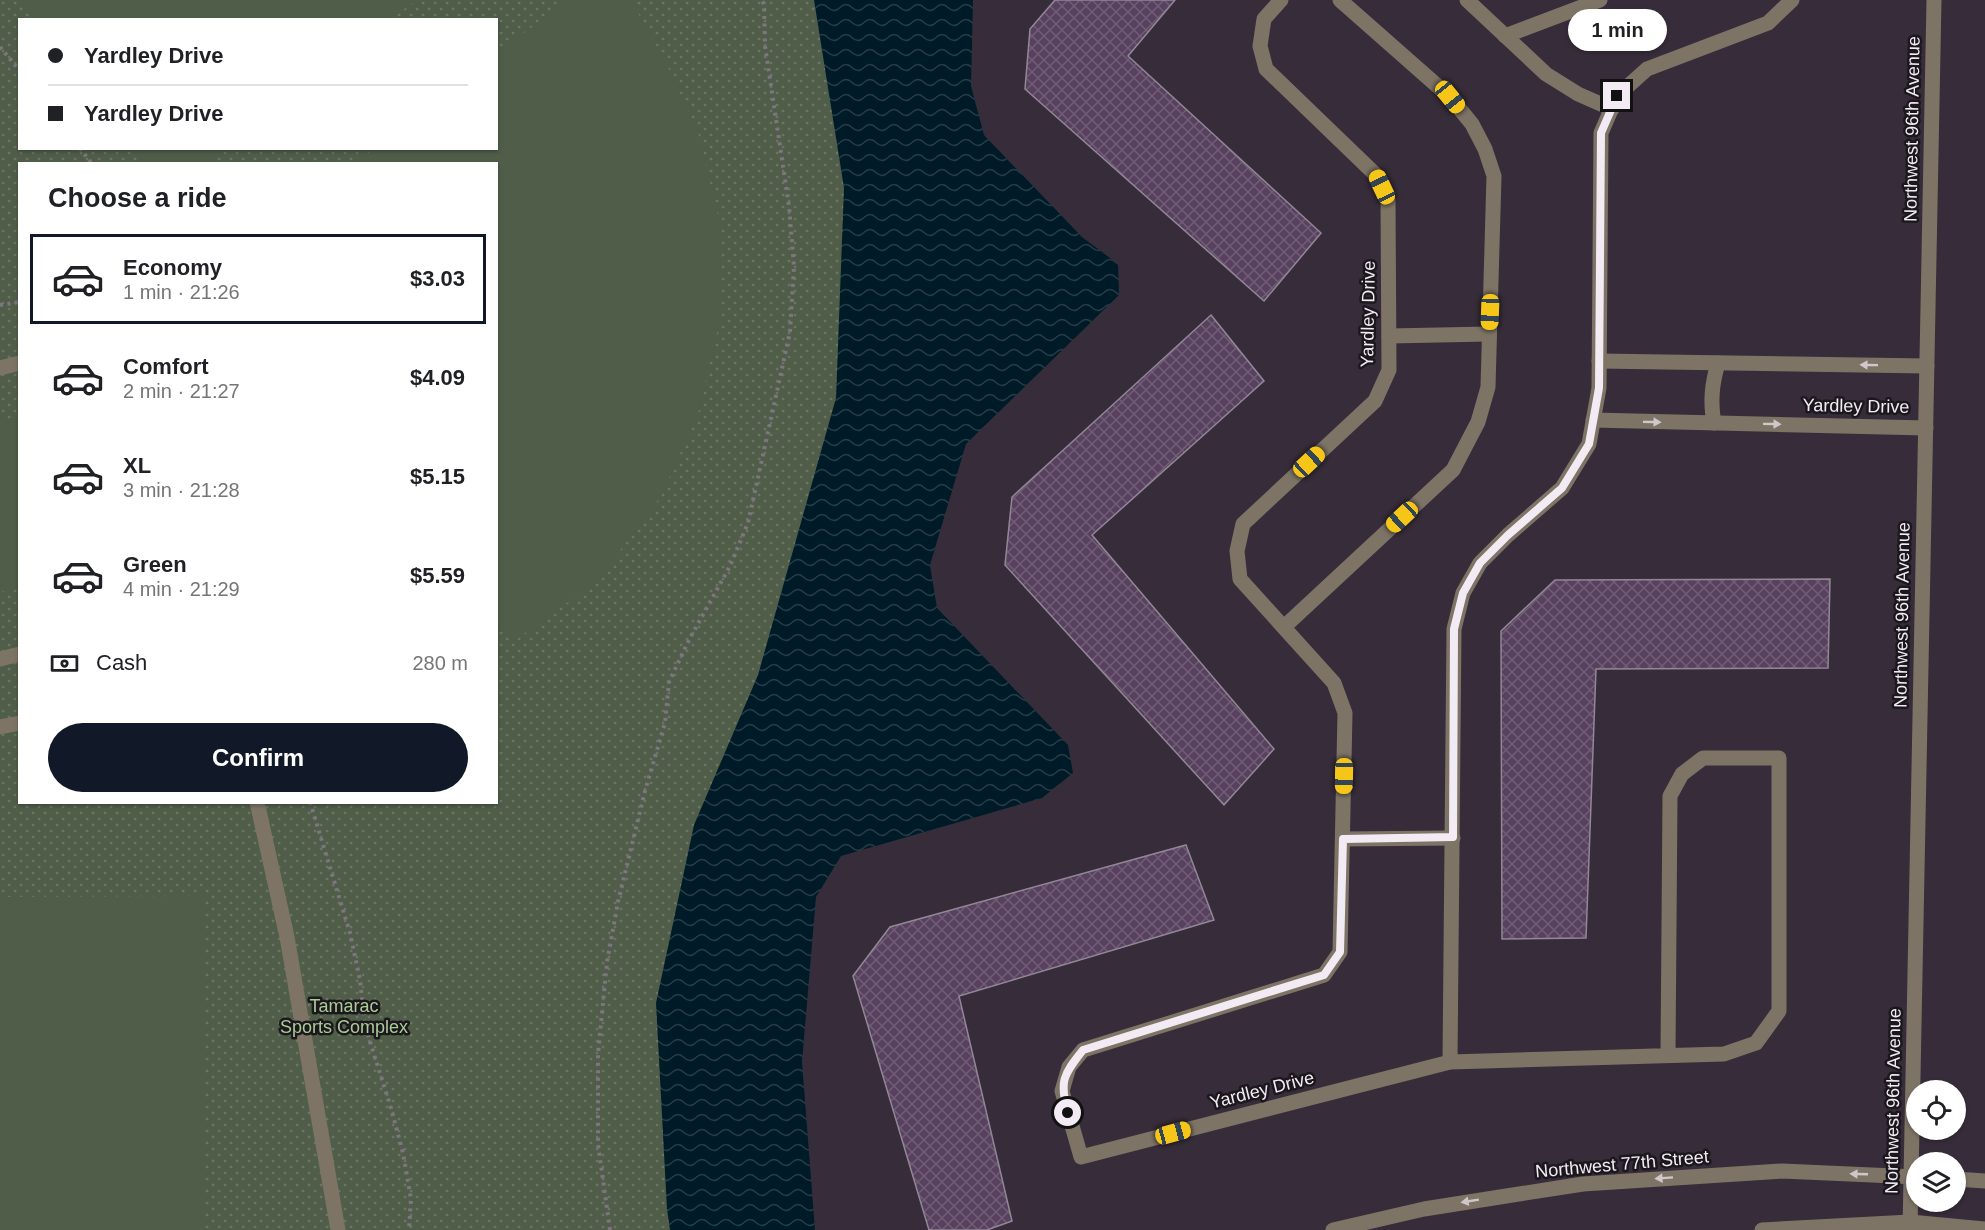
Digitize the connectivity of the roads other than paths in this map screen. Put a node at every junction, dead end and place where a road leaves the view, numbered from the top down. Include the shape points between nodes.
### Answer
1 (1281, 0) edge
2 (1340, 0) edge
3 (1467, 0) edge
4 (1600, 0) edge
5 (1792, 0) edge
6 (1935, 0) edge
7 (1505, 36) junction
8 (1612, 108) junction
9 (1489, 334) junction
10 (1389, 336) junction
11 (1599, 361) junction
12 (1718, 363) junction
13 (18, 364) edge
14 (1927, 366) junction
15 (0, 368) edge
16 (1593, 420) junction
17 (1714, 423) junction
18 (1926, 428) junction
19 (1284, 627) junction
20 (18, 654) edge
21 (0, 659) edge
22 (18, 723) edge
23 (0, 727) edge
24 (257, 804) edge
25 (1453, 837) junction
26 (1343, 839) junction
27 (1668, 1056) junction
28 (1450, 1062) junction
29 (1914, 1152) edge
30 (1906, 1176) edge
31 (1966, 1180) edge
32 (1985, 1182) edge
33 (1910, 1226) edge
34 (1985, 1229) edge
35 (338, 1230) edge
36 (1334, 1230) edge
37 (1762, 1230) edge

1 - 10 street, Yardley Drive via 1264,19 1260,46 1266,69 1376,175 1388,200
2 - 9 street via 1450,97 1472,124 1485,149 1494,176
3 - 7 street
4 - 7 street
5 - 8 street via 1768,23 1647,69 1617,96
6 - 14 street, Northwest 96th Avenue
7 - 8 street via 1546,74 1578,94
8 - 11 street via 1601,133
9 - 10 street
9 - 19 street via 1488,387 1478,422 1453,470
10 - 19 street, Yardley Drive via 1389,370 1375,400 1243,524 1237,551 1240,579
11 - 12 street
11 - 16 street
14 -> 12 street
12 - 17 street via 1710,404
13 - 15 street
14 - 18 street, Northwest 96th Avenue
16 -> 17 street, Yardley Drive
16 - 25 street via 1589,444 1562,488 1480,563 1463,593 1454,629
17 -> 18 street, Yardley Drive
18 - 29 street, Northwest 96th Avenue
19 - 26 street, Yardley Drive via 1334,683 1346,713
20 - 21 street
22 - 23 street
24 - 35 street via 287,937
25 - 26 street
25 - 28 street
26 - 28 street, Yardley Drive via 1340,952 1324,975 1083,1050 1069,1067 1062,1091 1081,1157
27 - 27 street via 1670,796 1682,774 1703,758 1779,758 1779,1011 1756,1043 1724,1054
27 - 28 street
30 -> 36 street, Northwest 77th Street via 1782,1171 1583,1184 1424,1209
31 - 32 street
33 - 34 street
33 - 37 street

